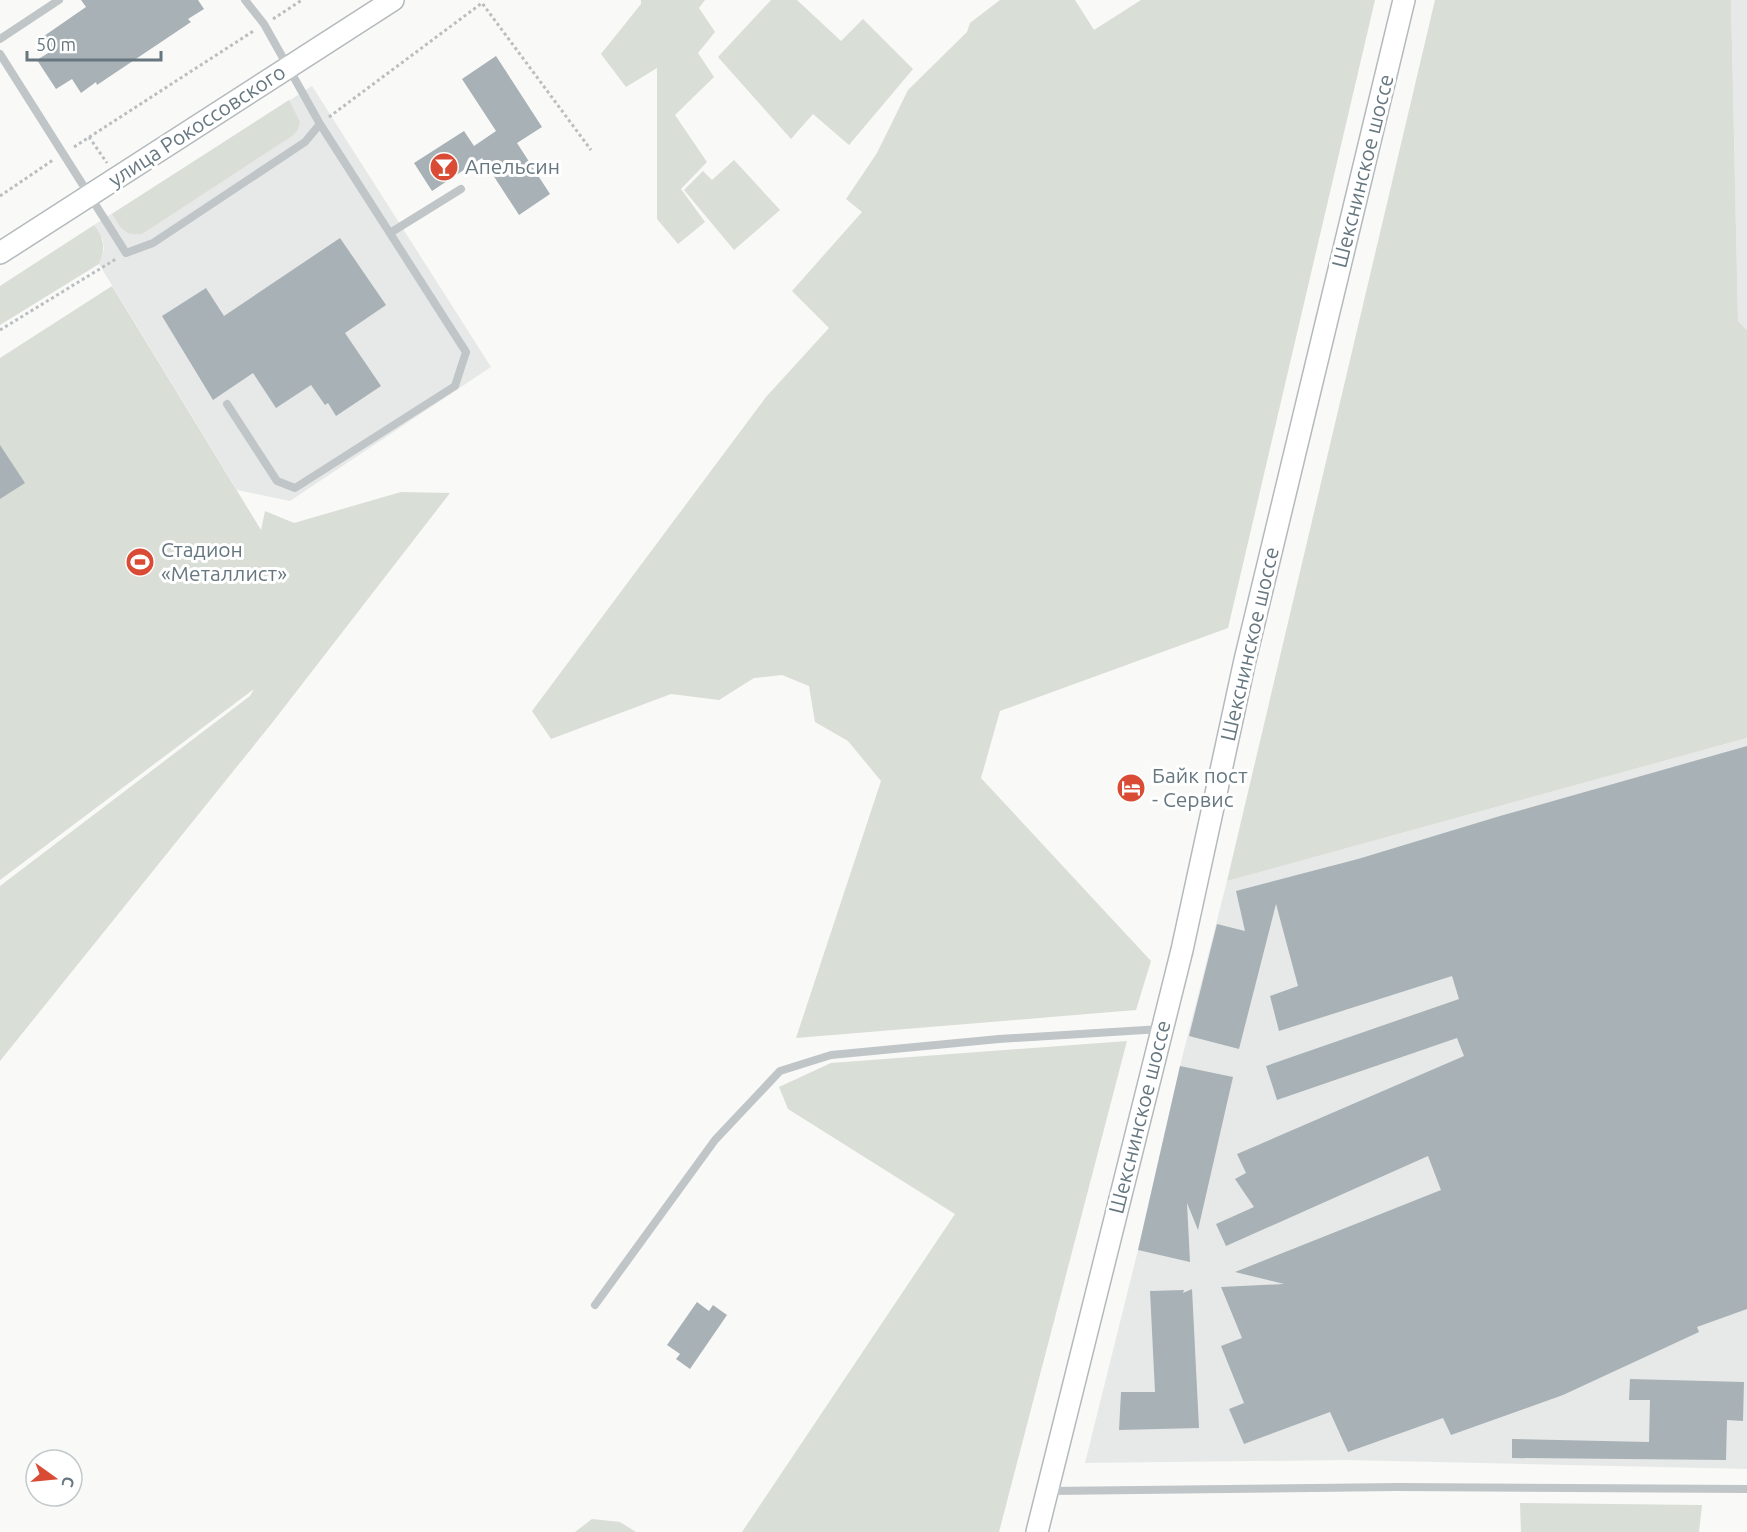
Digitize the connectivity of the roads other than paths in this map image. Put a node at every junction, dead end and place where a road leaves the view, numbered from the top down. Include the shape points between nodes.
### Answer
1 (59, 0) edge
2 (245, 0) edge
3 (393, 0) edge
4 (1404, 0) edge
5 (0, 39) edge
6 (0, 54) edge
7 (288, 67) junction
8 (320, 124) junction
9 (461, 189) dead end
10 (90, 196) junction
11 (390, 233) junction
12 (0, 253) edge
13 (226, 404) dead end
14 (1162, 1029) junction
15 (595, 1305) dead end
16 (1747, 1489) edge
17 (1046, 1491) junction
18 (1036, 1532) edge

1 - 5 lane
2 - 7 lane via 264,24
3 - 7 main road, улица Рокоссовского
4 - 14 main road, Шекснинское шоссе via 1245,660
6 - 10 lane
7 - 8 lane
7 - 10 main road, улица Рокоссовского
8 - 10 lane via 305,142 153,243 126,253
8 - 11 lane
9 - 11 lane
10 - 12 main road, улица Рокоссовского
11 - 13 lane via 466,352 455,386 295,488 277,481
14 - 15 lane via 831,1055 780,1071 715,1140
14 - 17 main road, Шекснинское шоссе
16 - 17 lane
17 - 18 main road, Шекснинское шоссе

